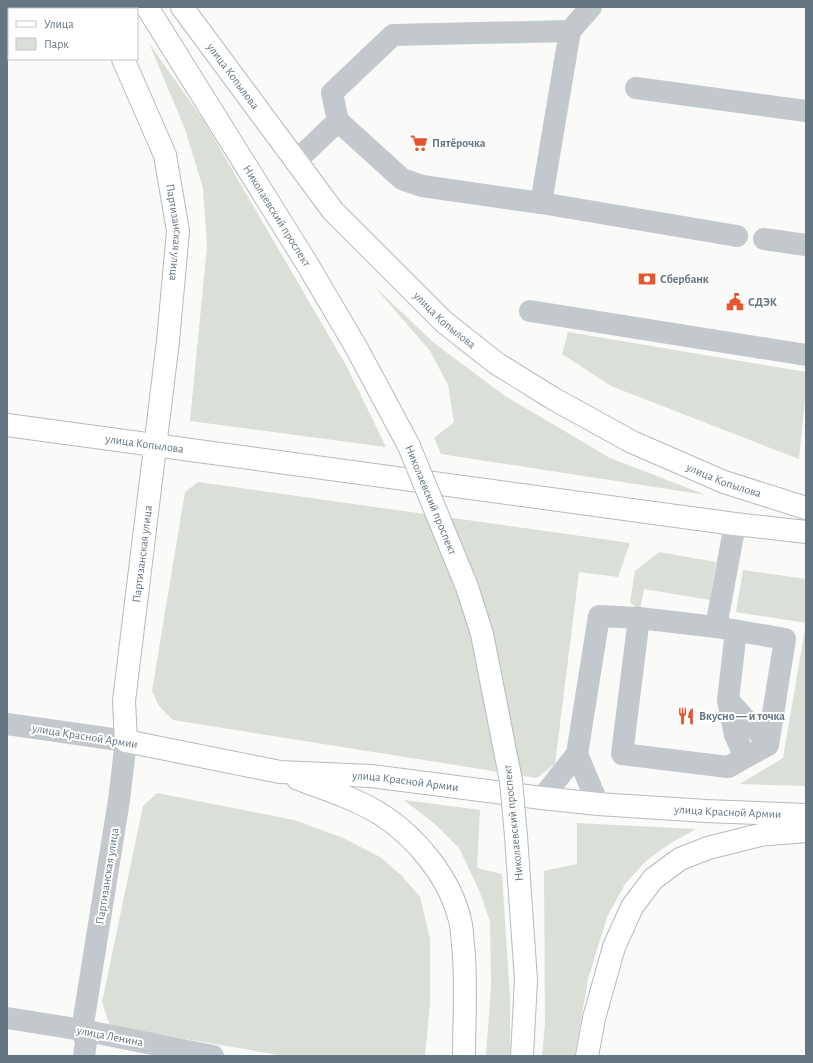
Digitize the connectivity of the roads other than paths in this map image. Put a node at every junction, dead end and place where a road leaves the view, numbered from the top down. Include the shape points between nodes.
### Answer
1 (147, 7) edge
2 (182, 7) edge
3 (591, 7) edge
4 (570, 31) junction
5 (124, 60) edge
6 (636, 88) dead end
7 (806, 111) edge
8 (338, 121) junction
9 (295, 162) junction
10 (541, 203) junction
11 (738, 236) dead end
12 (764, 239) dead end
13 (806, 245) edge
14 (530, 311) dead end
15 (806, 355) edge
16 (7, 425) edge
17 (155, 445) junction
18 (806, 508) edge
19 (735, 524) junction
20 (806, 532) edge
21 (639, 618) junction
22 (726, 629) junction
23 (728, 700) junction
24 (7, 724) edge
25 (768, 738) junction
26 (126, 741) junction
27 (577, 754) junction
28 (745, 757) junction
29 (280, 772) junction
30 (542, 798) junction
31 (598, 804) junction
32 (806, 815) edge
33 (806, 831) edge
34 (7, 1018) edge
35 (82, 1030) junction
36 (84, 1056) edge
37 (213, 1056) edge
38 (464, 1056) edge
39 (522, 1056) edge
40 (587, 1056) edge

1 - 39 main road, Николаевский проспект, bridge via 310,268 395,417 467,587 482,634 511,781 526,980
2 - 9 main road, улица Копылова
3 - 4 street
4 - 8 street via 392,35 332,93
4 - 10 street
5 - 17 main road, Партизанская улица via 165,155 178,231
6 - 7 street
8 - 9 street
8 - 10 street via 402,179 422,186
9 - 18 main road, улица Копылова via 333,211 394,274 444,322 496,362 554,399 632,442 724,482
10 - 11 street
12 - 13 street
14 - 15 street
16 - 17 main road, улица Копылова
17 - 19 main road, улица Копылова
17 - 26 main road, Партизанская улица via 124,701
19 - 20 main road, улица Копылова
19 - 22 street
21 - 22 street
21 - 27 street via 599,616
21 - 28 street via 622,754 728,767
22 - 23 street
22 - 25 street via 785,639
23 - 25 street via 753,728
23 - 28 street via 735,735
24 - 26 street, улица Красной Армии
25 - 28 street via 768,746
26 - 29 main road, улица Красной Армии
26 - 35 street, Партизанская улица
27 - 30 street
27 - 31 street
29 - 30 main road, улица Красной Армии via 371,776
29 - 38 main road via 349,798 382,815 414,841 436,867 452,894 460,920 464,960
30 - 31 main road, улица Красной Армии
31 - 32 main road, улица Красной Армии
33 - 40 main road via 760,835 708,848 680,858 653,879 632,907 614,947 594,1018
34 - 35 street, улица Ленина
35 - 36 street, Партизанская улица via 86,1042
35 - 37 street, улица Ленина

